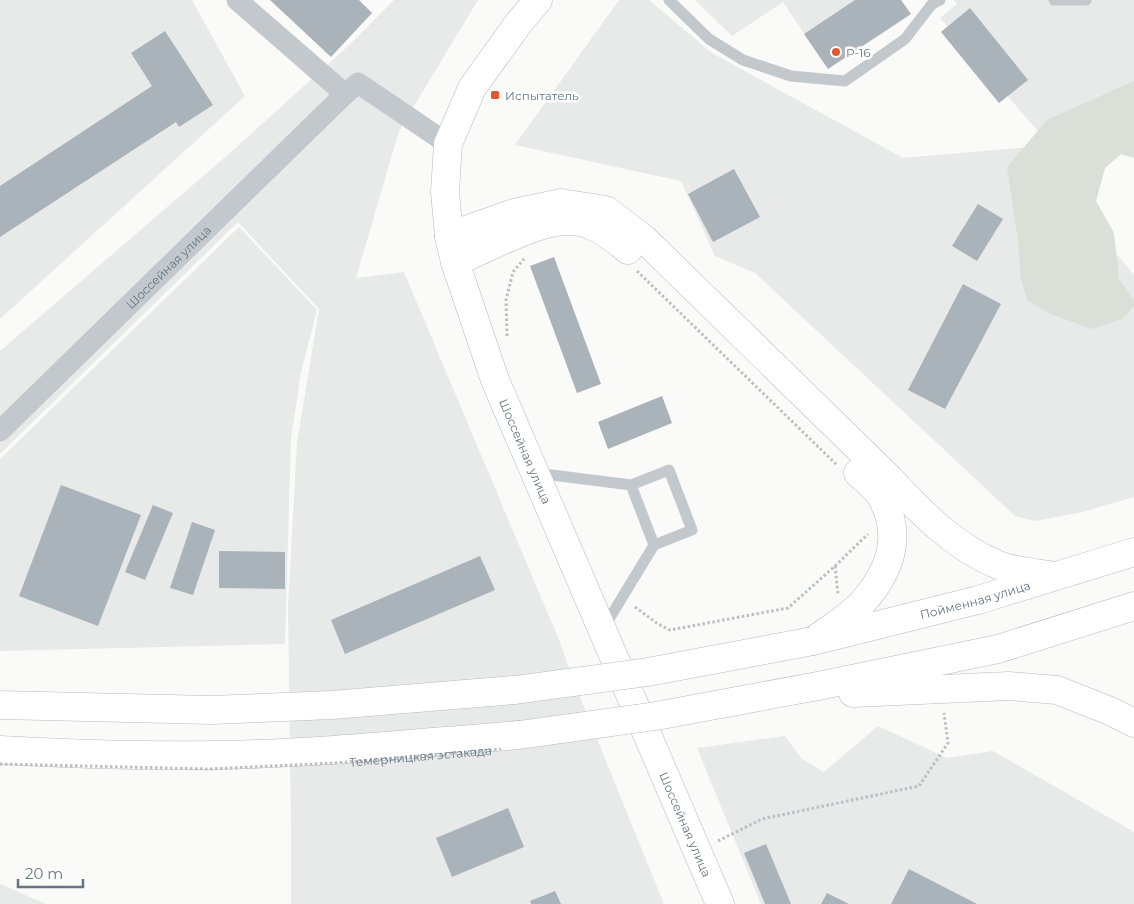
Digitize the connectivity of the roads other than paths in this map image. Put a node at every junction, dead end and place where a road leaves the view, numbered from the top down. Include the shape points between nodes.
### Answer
1 (238, 0) edge
2 (538, 0) edge
3 (669, 0) edge
4 (940, 0) edge
5 (1054, 0) edge
6 (1086, 0) edge
7 (351, 88) junction
8 (448, 144) junction
9 (449, 236) junction
10 (456, 262) junction
11 (0, 432) edge
12 (534, 473) junction
13 (631, 485) junction
14 (654, 545) junction
15 (1134, 552) edge
16 (1054, 576) junction
17 (1134, 606) edge
18 (603, 631) junction
19 (813, 641) junction
20 (823, 685) junction
21 (0, 705) edge
22 (1134, 723) edge
23 (0, 750) edge
24 (720, 904) edge

1 - 7 street
2 - 8 main road, Шоссейная улица via 472,88
3 - 4 lane via 709,39 743,60 791,76 845,81 905,40 932,4
5 - 6 lane
7 - 8 street
7 - 11 street, Шоссейная улица
8 - 9 main road, Шоссейная улица via 445,192
9 - 10 main road, Шоссейная улица
9 - 16 main road via 514,213 561,203 606,210 644,239 890,479 920,513 960,544 999,566
10 - 12 main road, Шоссейная улица via 495,380
10 - 19 main road via 522,233 564,220 600,230 636,257 879,493 892,518 894,544 882,577 861,604
12 - 13 lane
12 - 18 main road, Шоссейная улица
13 - 14 lane
13 - 14 lane via 669,470 689,521 692,530
14 - 18 lane
15 - 16 main road, Пойменная улица
16 - 19 main road, Пойменная улица via 978,600
17 - 20 main road via 998,649
18 - 24 main road, Шоссейная улица
19 - 21 main road, bridge via 648,672 524,689 352,703 211,710
20 - 22 main road via 844,693 1009,686 1057,690
20 - 23 main road, Темерницкая эстакада, bridge via 656,716 519,735 394,745 213,755

